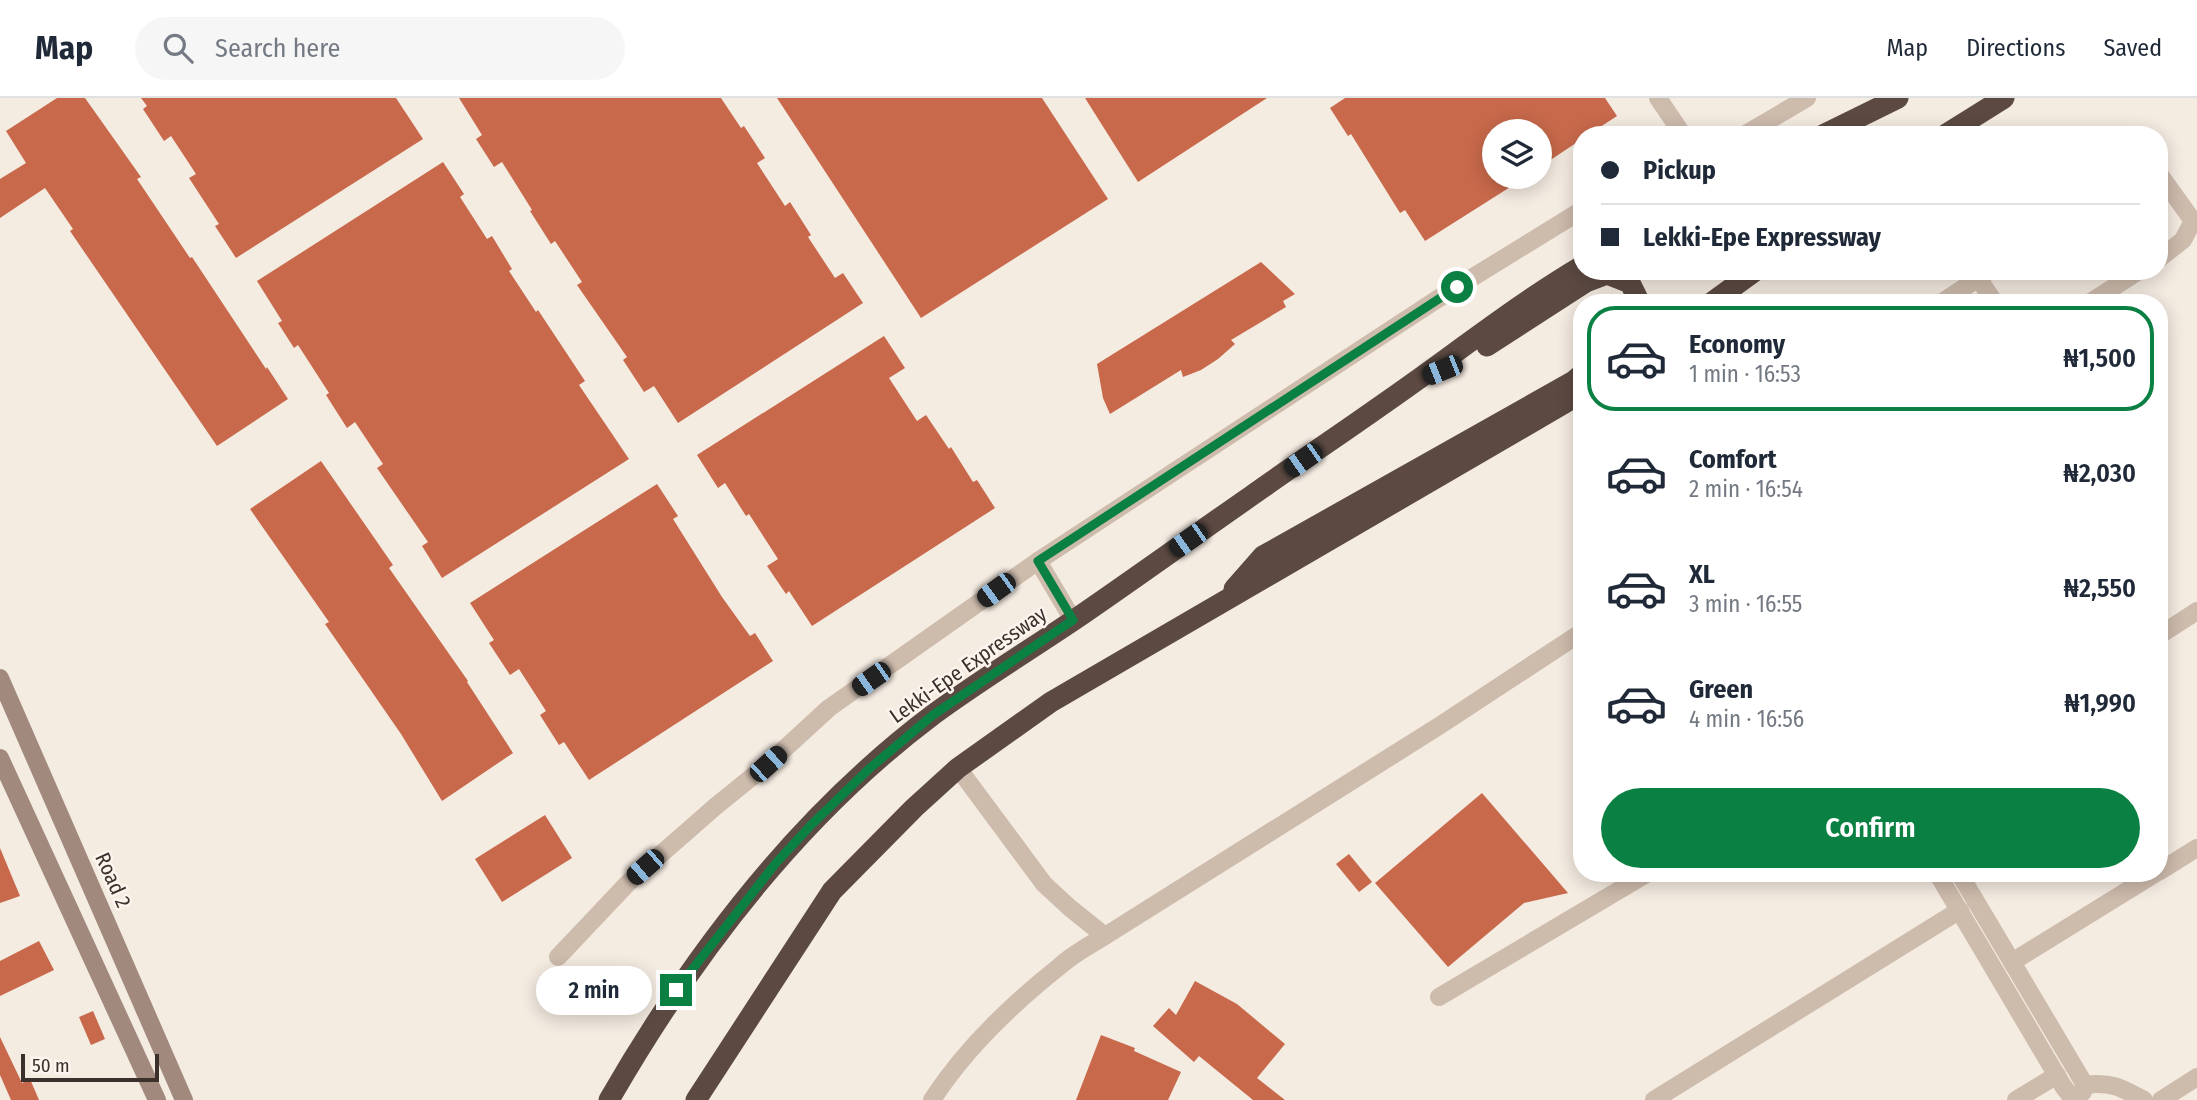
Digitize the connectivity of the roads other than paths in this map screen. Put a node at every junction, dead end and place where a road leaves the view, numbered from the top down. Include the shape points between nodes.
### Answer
1 (1658, 98) edge
2 (1807, 98) edge
3 (1898, 98) edge
4 (2004, 98) edge
5 (1677, 126) edge
6 (1759, 126) edge
7 (1841, 126) edge
8 (1959, 126) edge
9 (2168, 185) edge
10 (1573, 215) edge
11 (2168, 252) edge
12 (1573, 271) edge
13 (1591, 280) edge
14 (1624, 280) edge
15 (1743, 280) edge
16 (1976, 280) edge
17 (2125, 280) edge
18 (1636, 294) edge
19 (1723, 294) edge
20 (1955, 294) edge
21 (2103, 294) edge
22 (1417, 380) junction
23 (1573, 382) edge
24 (1573, 398) edge
25 (1038, 561) junction
26 (1224, 601) junction
27 (2197, 611) edge
28 (1073, 620) junction
29 (2168, 630) edge
30 (1573, 638) edge
31 (0, 678) edge
32 (0, 758) edge
33 (958, 768) junction
34 (2197, 848) edge
35 (2168, 866) edge
36 (1633, 882) edge
37 (1943, 882) edge
38 (1964, 882) edge
39 (2142, 882) edge
40 (1960, 910) junction
41 (1105, 936) junction
42 (558, 957) dead end
43 (2012, 962) junction
44 (1439, 997) dead end
45 (2197, 1077) edge
46 (2085, 1085) junction
47 (2058, 1087) edge
48 (158, 1100) edge
49 (184, 1100) edge
50 (609, 1100) edge
51 (696, 1100) edge
52 (932, 1100) edge
53 (1654, 1100) edge
54 (2016, 1100) edge
55 (2144, 1100) edge
56 (2161, 1100) edge

1 - 5 street
2 - 6 street
3 - 7 highway
4 - 8 highway
9 - 11 street via 2193,221 2183,240
10 - 25 street
12 - 22 highway, Lekki-Epe Expressway
13 - 22 highway via 1466,360
14 - 18 highway
15 - 19 highway
16 - 20 street
17 - 21 street
22 - 28 highway, Lekki-Epe Expressway
23 - 26 highway via 1263,556
24 - 26 highway
25 - 28 street
25 - 42 street via 829,708 628,883
26 - 33 highway via 1051,702
27 - 29 street
28 - 50 highway, Lekki-Epe Expressway via 933,715 811,825 676,990
30 - 41 street
31 - 49 street, Road 2
32 - 48 street
33 - 41 street via 1044,884
33 - 51 highway via 832,891
34 - 35 street
36 - 44 street
37 - 40 street
38 - 43 street
39 - 43 street
40 - 47 street
40 - 53 street
41 - 52 street via 1061,964 1010,1010 946,1077
43 - 46 street
45 - 56 street
46 - 47 street via 2076,1095
46 - 55 street via 2116,1085
47 - 54 street

